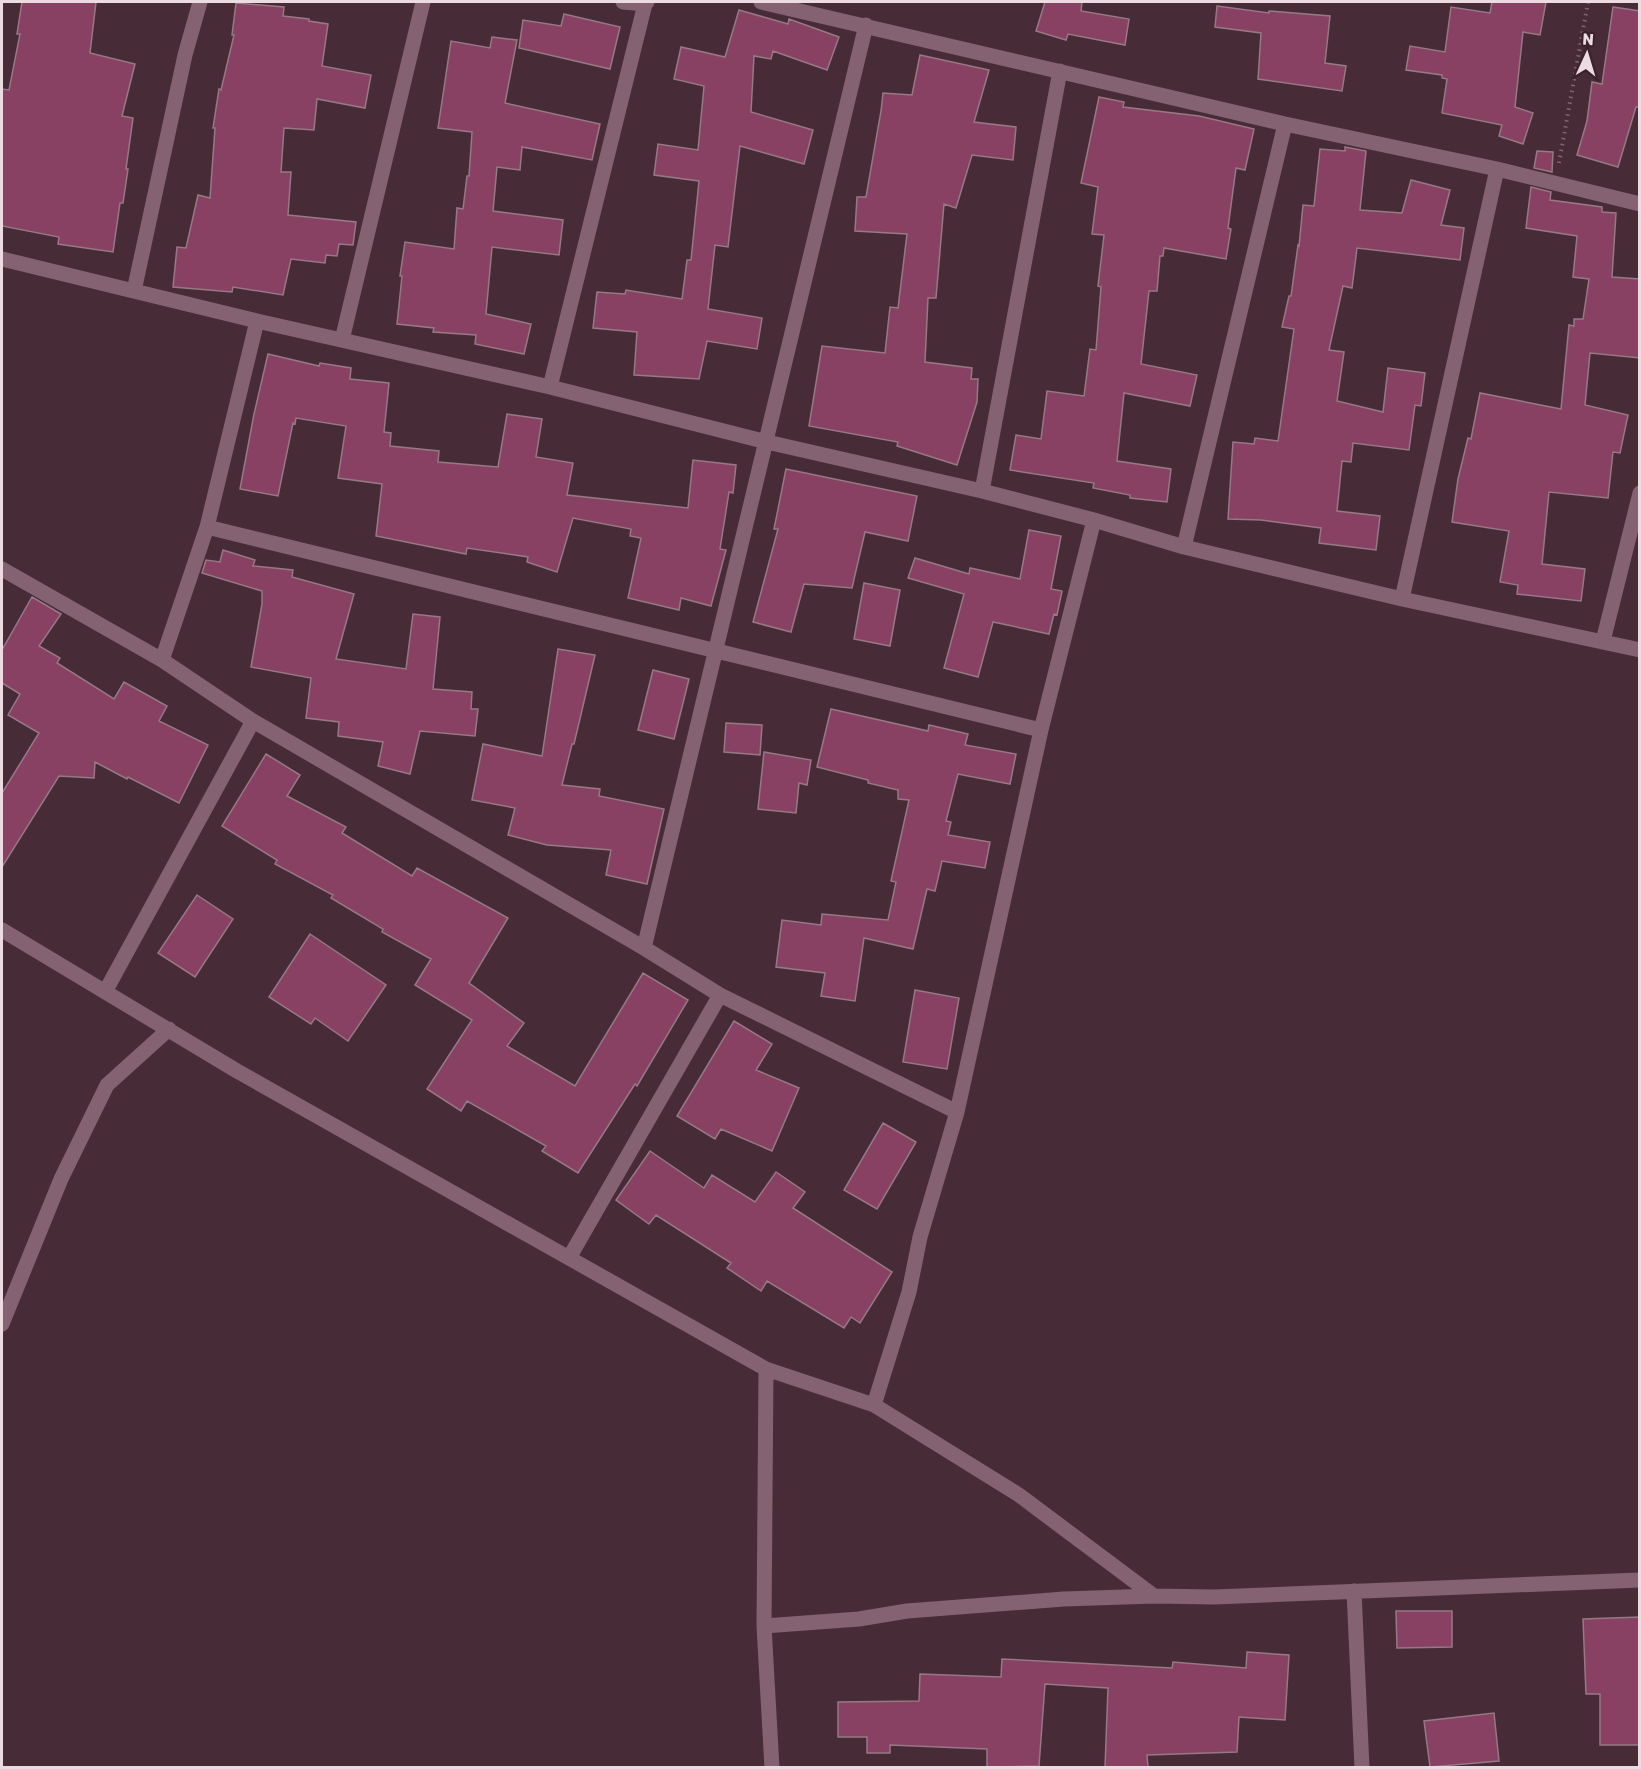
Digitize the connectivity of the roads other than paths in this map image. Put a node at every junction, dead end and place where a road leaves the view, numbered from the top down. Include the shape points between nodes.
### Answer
1 (200, 2) edge
2 (423, 2) edge
3 (623, 2) edge
4 (761, 2) edge
5 (646, 3) edge
6 (866, 25) junction
7 (1060, 71) junction
8 (1285, 124) junction
9 (1497, 169) junction
10 (1640, 204) edge
11 (2, 259) edge
12 (134, 291) junction
13 (257, 321) junction
14 (342, 340) junction
15 (550, 387) junction
16 (766, 442) junction
17 (982, 491) junction
18 (1640, 493) edge
19 (1094, 520) junction
20 (207, 527) junction
21 (1184, 547) junction
22 (2, 569) edge
23 (1402, 599) junction
24 (1603, 641) junction
25 (1640, 650) edge
26 (716, 651) junction
27 (162, 660) junction
28 (253, 721) junction
29 (1041, 730) junction
30 (2, 930) edge
31 (644, 948) junction
32 (105, 992) junction
33 (720, 995) junction
34 (169, 1029) junction
35 (957, 1112) junction
36 (569, 1258) junction
37 (2, 1324) edge
38 (766, 1370) junction
39 (874, 1405) junction
40 (1640, 1580) edge
41 (1354, 1591) junction
42 (1154, 1596) junction
43 (764, 1626) junction
44 (772, 1767) edge
45 (1362, 1767) edge

1 - 12 street
2 - 14 street
3 - 5 street
4 - 6 street
5 - 15 street
6 - 7 street
6 - 16 street
7 - 8 street
7 - 17 street
8 - 9 street
8 - 21 street
9 - 10 street
9 - 23 street
11 - 12 street
12 - 13 street
13 - 14 street
13 - 20 street
14 - 15 street
15 - 16 street
16 - 17 street
16 - 26 street
17 - 19 street
18 - 24 street
19 - 21 street
19 - 29 street
20 - 26 street
20 - 27 street
21 - 23 street
22 - 27 street
23 - 24 street
24 - 25 street
26 - 29 street
26 - 31 street
27 - 28 street
28 - 31 street
28 - 32 street
29 - 35 street
30 - 32 street
31 - 33 street
32 - 34 street
33 - 35 street
33 - 36 street
34 - 36 street
34 - 37 street via 107,1085 61,1179
35 - 39 street
36 - 38 street
38 - 39 street
38 - 43 street
39 - 42 street via 1019,1495
40 - 41 street
41 - 42 street
41 - 45 street
42 - 43 street via 907,1611
43 - 44 street

